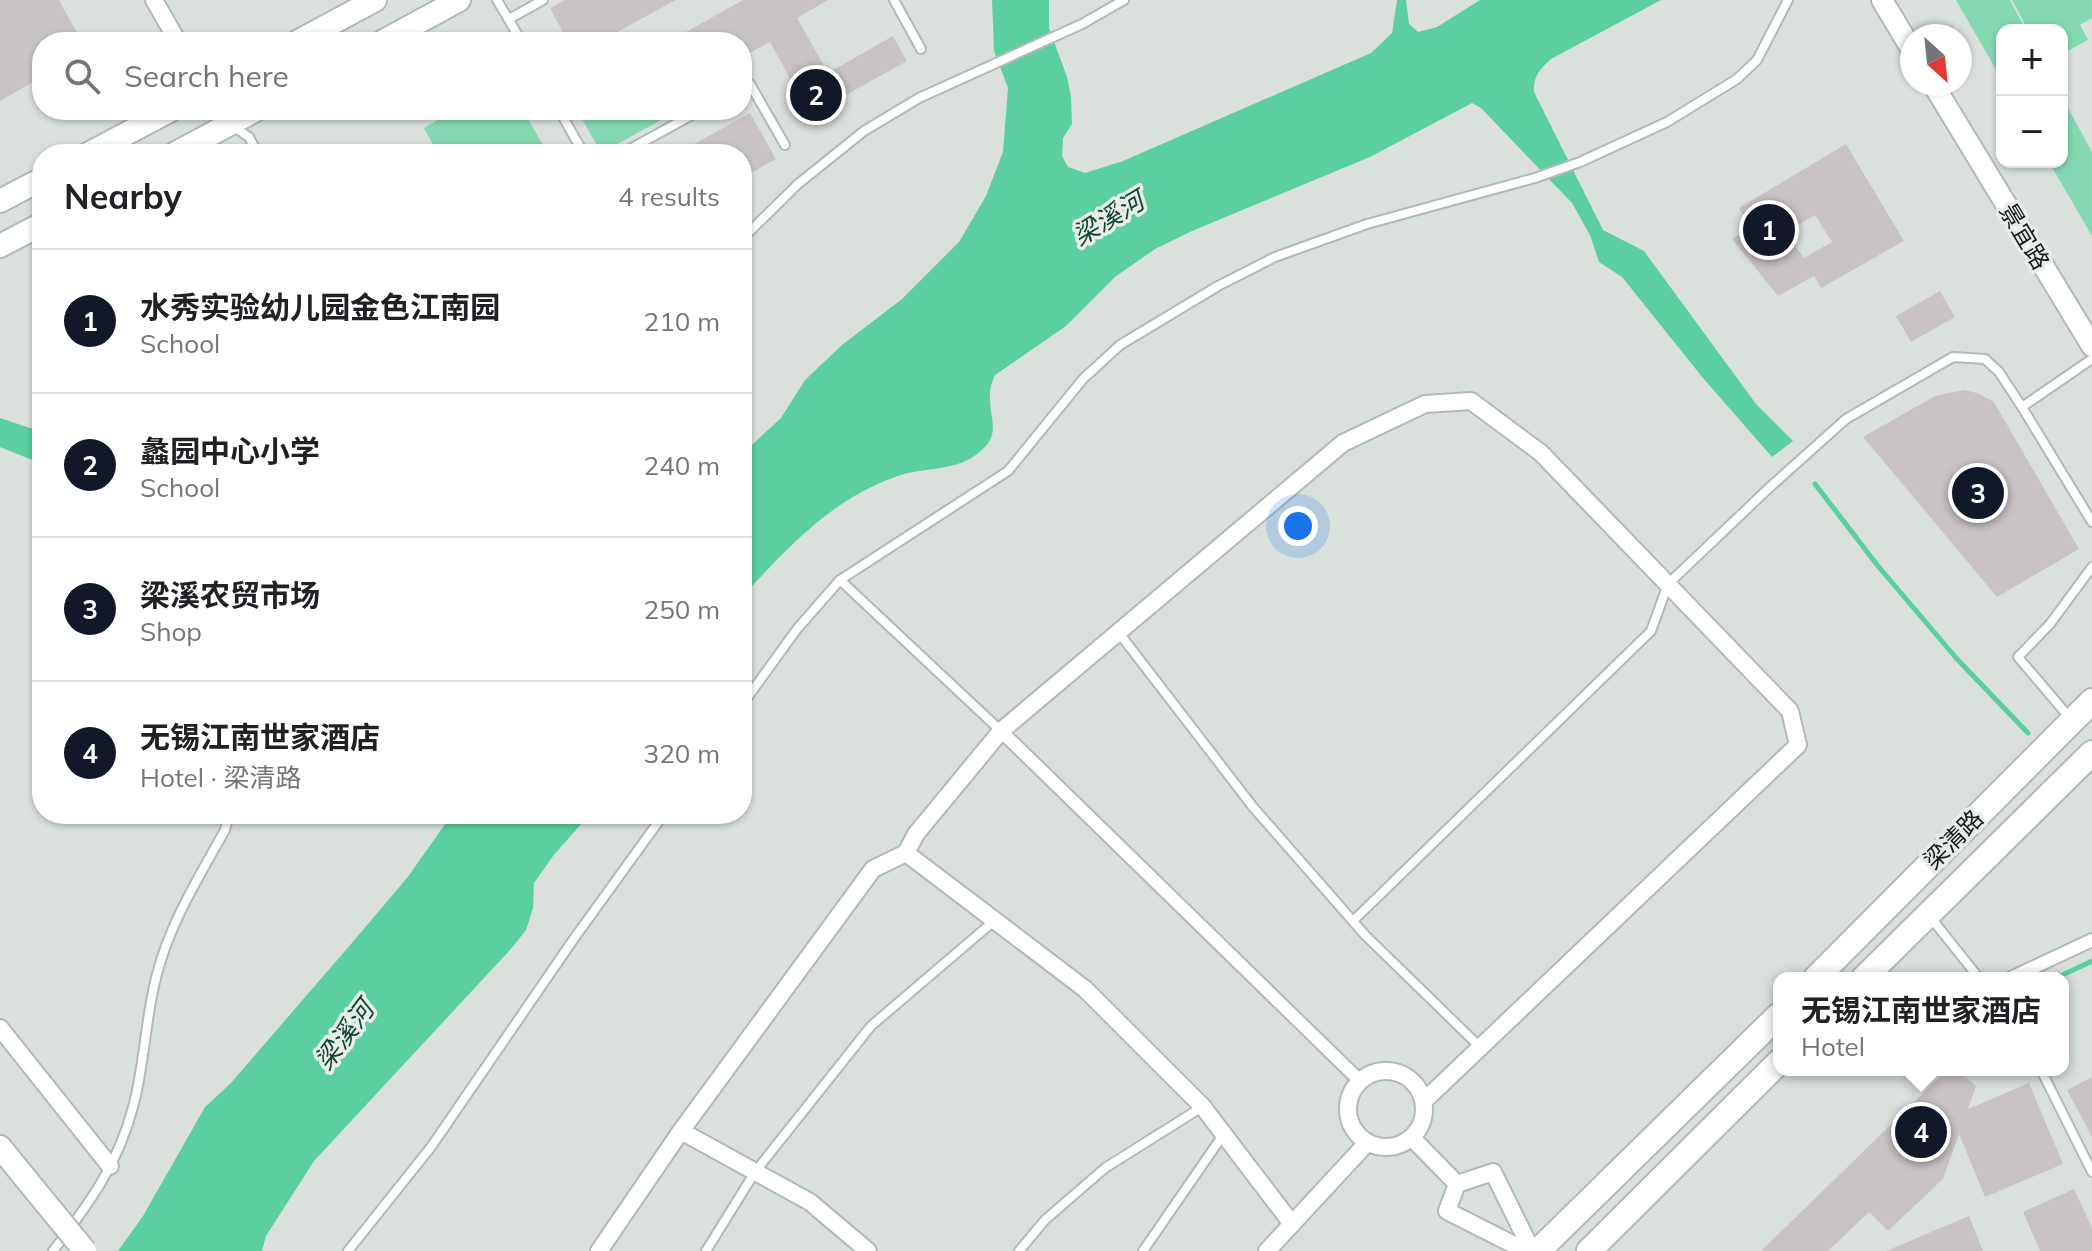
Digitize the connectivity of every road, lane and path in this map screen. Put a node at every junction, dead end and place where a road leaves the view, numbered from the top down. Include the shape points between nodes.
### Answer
1 (154, 0) edge
2 (375, 0) edge
3 (459, 0) edge
4 (497, 0) edge
5 (543, 0) edge
6 (894, 0) edge
7 (1124, 0) edge
8 (1788, 0) edge
9 (1882, 0) edge
10 (509, 19) junction
11 (1900, 30) edge
12 (172, 32) edge
13 (316, 32) edge
14 (400, 32) edge
15 (516, 32) edge
16 (921, 49) dead end
17 (752, 87) edge
18 (1940, 96) edge
19 (152, 120) edge
20 (222, 120) edge
21 (229, 120) edge
22 (565, 120) edge
23 (683, 120) edge
24 (107, 144) edge
25 (188, 144) edge
26 (253, 144) edge
27 (578, 144) edge
28 (639, 144) edge
29 (785, 145) dead end
30 (32, 184) edge
31 (0, 201) edge
32 (32, 229) edge
33 (752, 229) edge
34 (0, 246) edge
35 (2092, 346) edge
36 (2092, 359) edge
37 (2022, 407) junction
38 (2092, 522) edge
39 (2092, 567) edge
40 (840, 580) junction
41 (1668, 584) junction
42 (1119, 633) junction
43 (752, 691) edge
44 (2092, 701) edge
45 (2072, 721) junction
46 (1001, 731) junction
47 (2092, 753) edge
48 (226, 824) edge
49 (657, 824) edge
50 (906, 853) junction
51 (1928, 915) junction
52 (995, 920) junction
53 (1353, 921) junction
54 (2092, 940) edge
55 (1822, 972) edge
56 (1870, 972) edge
57 (1974, 972) edge
58 (2024, 972) edge
59 (1773, 1021) edge
60 (0, 1028) edge
61 (1480, 1047) junction
62 (1773, 1068) edge
63 (2044, 1076) edge
64 (1360, 1081) junction
65 (1424, 1101) junction
66 (1203, 1107) junction
67 (681, 1131) junction
68 (1223, 1134) junction
69 (1412, 1138) junction
70 (1367, 1143) junction
71 (0, 1147) edge
72 (110, 1166) junction
73 (755, 1172) junction
74 (2092, 1172) edge
75 (1457, 1184) junction
76 (1292, 1224) junction
77 (53, 1251) edge
78 (85, 1251) edge
79 (348, 1251) edge
80 (599, 1251) edge
81 (706, 1251) edge
82 (868, 1251) edge
83 (1019, 1251) edge
84 (1143, 1251) edge
85 (1267, 1251) edge
86 (1529, 1251) edge
87 (1538, 1251) edge
88 (1589, 1251) edge

1 - 12 street
2 - 13 main road
3 - 14 main road
4 - 10 lane
5 - 10 lane
6 - 16 lane
7 - 33 lane via 919,98 864,131
8 - 40 lane via 1757,60 1737,79 1667,122 1535,178 1275,257 1120,345 1083,379 1008,471
9 - 11 street
10 - 15 lane
17 - 29 lane
18 - 35 street, 景宜路
19 - 24 main road
20 - 25 main road
21 - 26 lane
22 - 27 lane
23 - 28 lane
30 - 31 main road
32 - 34 main road
36 - 37 lane
37 - 38 lane
37 - 41 lane via 1985,359 1953,357 1846,419
39 - 45 lane via 2018,657
40 - 43 lane
40 - 46 lane
41 - 42 street via 1541,453 1471,401 1425,404 1343,443
41 - 53 lane via 1651,631
41 - 61 street via 1790,711 1798,745
42 - 46 street
42 - 53 lane via 1253,807
44 - 45 main road, 梁清路
45 - 55 main road, 梁清路
46 - 50 street
46 - 64 street
47 - 51 main road, 梁清路
48 - 72 lane via 171,929 156,976 134,1106
49 - 79 lane via 431,1147
50 - 52 street
50 - 67 street via 873,869
51 - 56 main road, 梁清路
51 - 57 lane
52 - 66 street via 1085,989
52 - 73 lane via 871,1026
53 - 61 lane
54 - 58 street
59 - 87 main road
60 - 72 street
61 - 65 street
62 - 88 main road
63 - 74 lane
64 - 65 street via 1371,1073 1398,1073 1410,1079
64 - 70 street via 1347,1114 1357,1136
65 - 69 street via 1424,1115
66 - 68 street
66 - 83 lane via 1105,1168 1045,1220
67 - 73 street
67 - 80 street
68 - 76 street
68 - 84 lane
69 - 70 street via 1390,1148
69 - 75 street
70 - 76 street
71 - 78 main road, bridge
72 - 77 lane via 96,1195
73 - 81 lane
73 - 82 street via 810,1202
75 - 86 street via 1447,1211
75 - 86 street via 1493,1172
76 - 85 street

